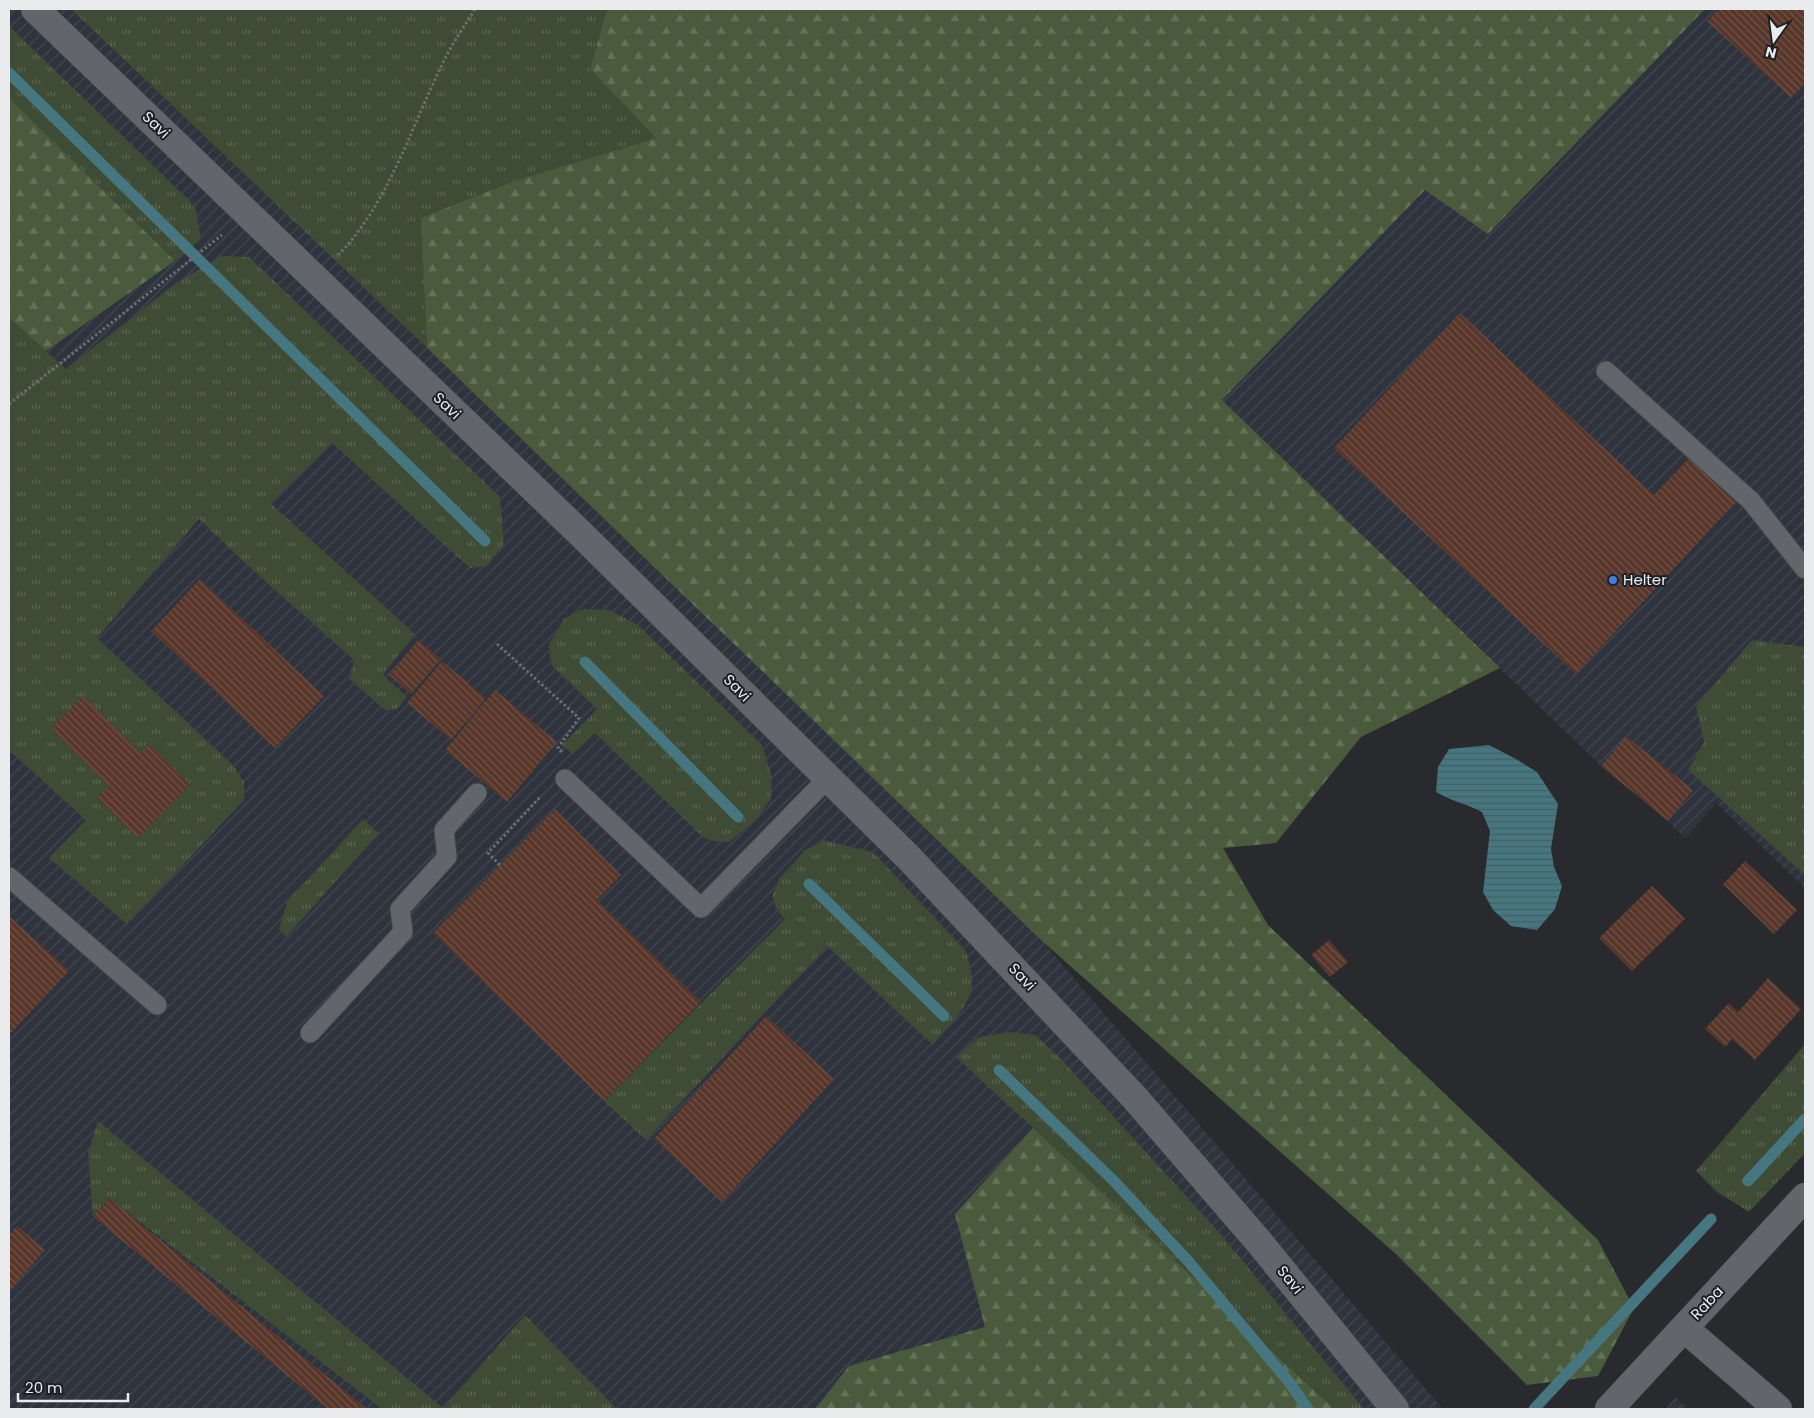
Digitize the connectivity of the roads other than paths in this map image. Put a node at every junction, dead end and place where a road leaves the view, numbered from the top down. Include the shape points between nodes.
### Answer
1 (35, 9) edge
2 (1606, 371) dead end
3 (1805, 569) edge
4 (828, 778) junction
5 (565, 779) road end
6 (477, 793) dead end
7 (9, 876) edge
8 (157, 1005) dead end
9 (310, 1034) dead end
10 (1805, 1197) edge
11 (1684, 1328) junction
12 (1395, 1409) edge
13 (1609, 1409) edge
14 (1778, 1409) edge

1 - 4 street, Savi via 583,536
2 - 3 lane via 1751,501
4 - 5 lane via 701,908
4 - 12 street, Savi via 909,858 1134,1097 1259,1242
6 - 9 lane via 444,830 447,857 400,909 403,932
7 - 8 lane
10 - 11 street, Raba
11 - 13 street, Raba
11 - 14 street

